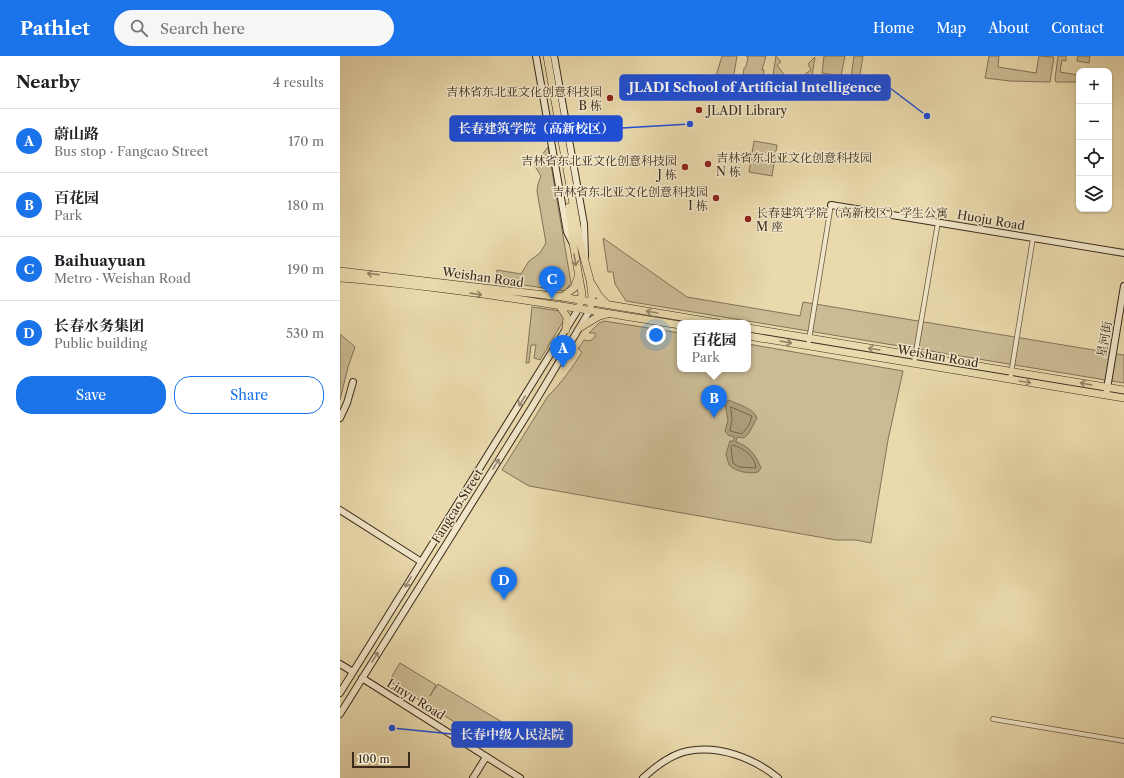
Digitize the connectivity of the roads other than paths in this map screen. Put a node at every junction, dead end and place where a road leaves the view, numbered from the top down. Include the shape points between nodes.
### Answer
1 (536, 56) edge
2 (543, 56) edge
3 (547, 56) edge
4 (554, 56) edge
5 (562, 101) junction
6 (558, 117) junction
7 (563, 144) junction
8 (572, 154) junction
9 (831, 205) joint
10 (938, 222) junction
11 (1033, 238) junction
12 (573, 243) junction
13 (1124, 253) edge
14 (585, 258) junction
15 (340, 270) edge
16 (578, 277) junction
17 (340, 278) edge
18 (590, 280) junction
19 (1124, 286) edge
20 (562, 297) junction
21 (581, 300) junction
22 (592, 302) junction
23 (607, 304) junction
24 (560, 305) junction
25 (579, 308) junction
26 (590, 310) junction
27 (612, 314) junction
28 (700, 320) edge
29 (677, 325) edge
30 (581, 327) junction
31 (751, 329) edge
32 (566, 330) junction
33 (751, 336) edge
34 (809, 342) junction
35 (916, 355) junction
36 (914, 363) junction
37 (1012, 371) junction
38 (1010, 380) junction
39 (353, 382) dead end
40 (532, 385) junction
41 (1107, 387) junction
42 (1124, 390) edge
43 (542, 391) junction
44 (1106, 395) junction
45 (1124, 398) edge
46 (340, 418) edge
47 (340, 510) edge
48 (420, 561) junction
49 (340, 664) edge
50 (353, 672) junction
51 (362, 678) junction
52 (340, 692) edge
53 (340, 714) edge
54 (993, 719) dead end
55 (1124, 741) edge
56 (486, 757) junction
57 (473, 778) edge
58 (520, 778) edge
59 (643, 778) edge
60 (778, 778) edge

1 - 12 street via 566,232
2 - 12 main road
3 - 6 main road
4 - 5 street
5 - 6 street
5 - 8 street
6 - 7 main road
7 - 8 street
7 - 14 main road via 580,243
8 - 14 street via 584,224
9 - 10 street, Huoju Road
9 - 34 street
10 - 11 street, Huoju Road
10 - 35 street
11 - 13 street, Huoju Road
11 - 37 street
12 -> 16 main road
14 - 18 main road
20 -> 15 main road, Weishan Road
16 - 20 main road via 574,288
16 - 21 main road
17 -> 24 main road, Weishan Road via 403,283
18 - 22 main road
18 - 23 main road
19 - 41 street, 星河街
20 - 21 main road, Weishan Road
21 - 22 main road, Weishan Road
21 - 25 main road
22 - 23 main road, Weishan Road
22 - 26 main road
28 -> 23 main road, Weishan Road
24 - 25 main road, Weishan Road
24 - 32 main road via 567,317
25 - 26 main road, Weishan Road
25 - 32 street, Fangcao Street
26 - 27 main road, Weishan Road
26 - 30 street, Fangcao Street
27 - 29 main road, Weishan Road
27 - 30 main road via 599,316
30 - 43 street, Fangcao Street
31 - 34 main road, Weishan Road
32 - 40 street, Fangcao Street
33 -> 34 main road, Weishan Road
35 -> 34 main road, Weishan Road
34 - 36 main road, Weishan Road
35 - 36 street
35 - 37 main road, Weishan Road
36 - 38 main road, Weishan Road
37 - 38 street
41 -> 37 main road, Weishan Road
38 -> 44 main road, Weishan Road
39 - 46 street
40 - 43 street
40 -> 48 street, Fangcao Street
41 - 42 main road, Weishan Road
41 - 44 street, 星河街
51 -> 43 street, Fangcao Street
44 - 45 main road, Weishan Road
47 - 48 street
48 -> 50 street, Fangcao Street
49 - 50 street
50 - 52 street, Fangcao Street
51 - 53 street, Fangcao Street
51 - 56 street, Linyu Road
54 - 55 street
56 - 57 street
56 - 58 street, Linyu Road
59 - 60 street via 657,765 670,758 687,751 705,750 730,753 750,760

